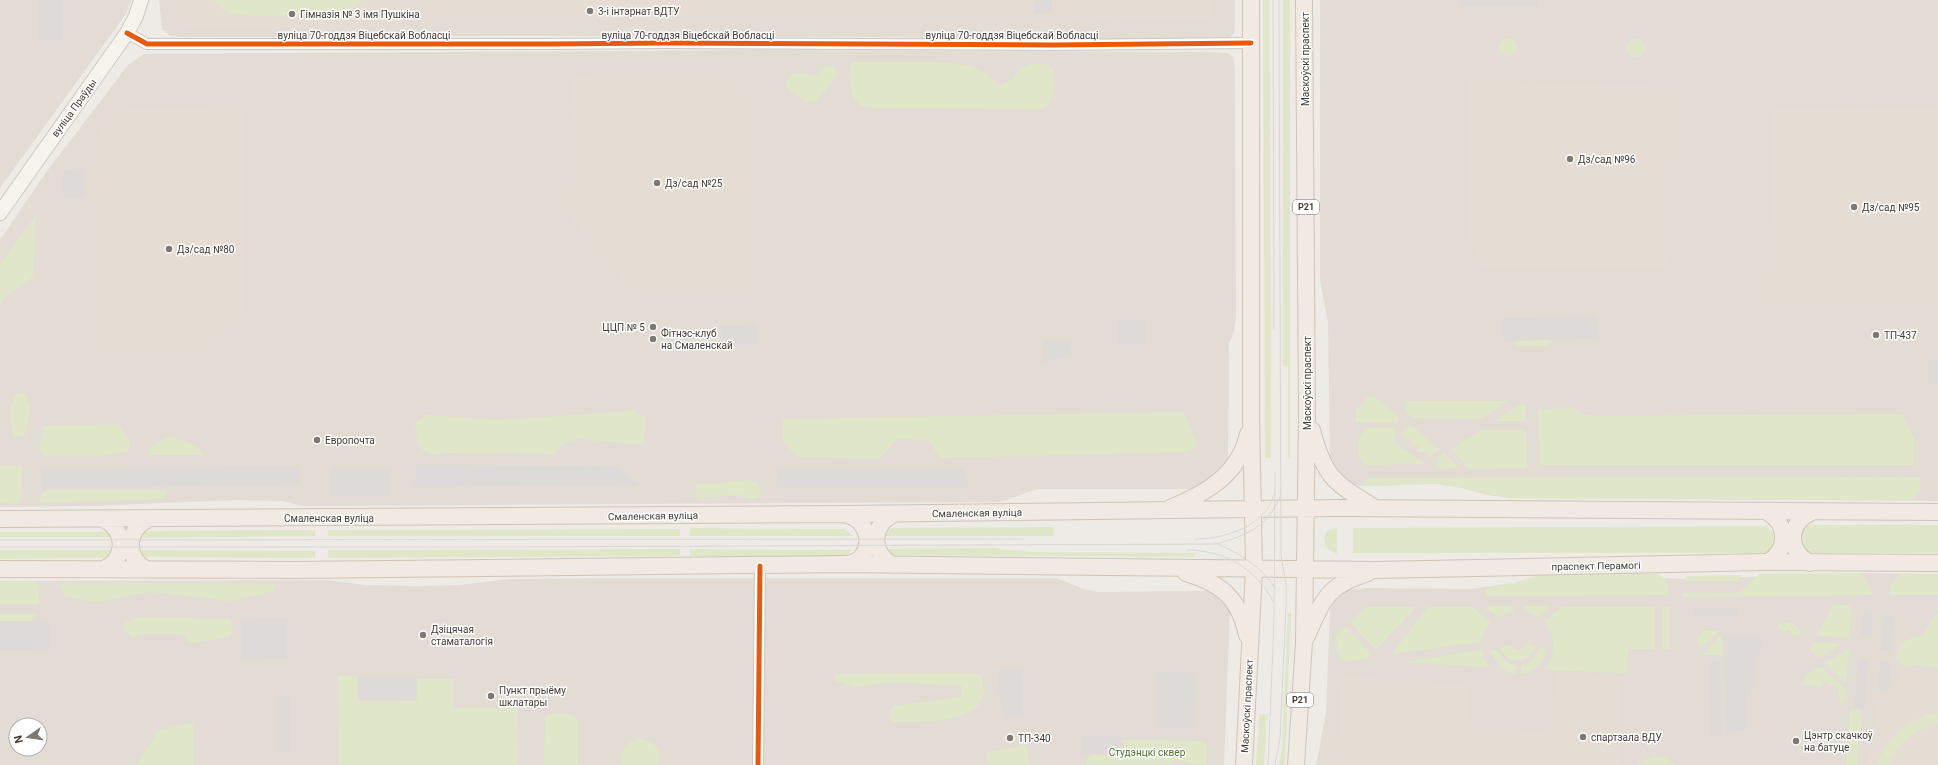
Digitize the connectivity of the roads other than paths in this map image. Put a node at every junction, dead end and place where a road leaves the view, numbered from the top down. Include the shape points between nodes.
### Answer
1 (141, 0) edge
2 (1251, 0) edge
3 (1304, 0) edge
4 (127, 33) junction
5 (1251, 43) junction
6 (0, 213) edge
7 (1307, 413) junction
8 (1251, 416) junction
9 (1375, 508) junction
10 (1306, 509) junction
11 (1252, 510) junction
12 (1163, 511) junction
13 (1767, 512) junction
14 (1812, 512) junction
15 (1938, 512) edge
16 (846, 514) junction
17 (894, 514) junction
18 (0, 519) edge
19 (103, 519) junction
20 (148, 519) junction
21 (1768, 562) junction
22 (1810, 563) junction
23 (1938, 563) edge
24 (843, 564) junction
25 (893, 565) junction
26 (760, 566) junction
27 (1171, 568) junction
28 (0, 569) edge
29 (104, 569) junction
30 (146, 569) junction
31 (1254, 569) junction
32 (1305, 570) junction
33 (1375, 570) junction
34 (1304, 642) junction
35 (1250, 650) junction
36 (758, 765) edge
37 (1244, 765) edge
38 (1296, 765) edge

1 - 4 main road, вуліца Праўды
2 - 5 main road, Маскоўскі праспект
3 - 7 main road, Маскоўскі праспект / Р21
4 - 5 street, вуліца 70-годдзя Віцебскай Вобласці via 147,44
4 - 6 main road, вуліца Праўды
5 - 8 main road, Маскоўскі праспект
7 - 9 main road via 1321,460 1327,471 1342,487
7 - 10 main road, Маскоўскі праспект / Р21
8 - 11 main road, Маскоўскі праспект
8 - 12 main road via 1246,443 1224,479 1184,503
9 - 10 main road
9 - 13 main road
10 - 11 main road, Смаленская вуліца
10 - 32 main road, Маскоўскі праспект / Р21
11 - 12 main road, Смаленская вуліца
11 - 31 main road, Маскоўскі праспект
12 - 17 main road, Смаленская вуліца
13 - 14 main road
13 - 21 main road via 1778,520 1784,538 1781,550
14 - 15 main road
14 - 22 main road via 1800,519 1793,531 1794,545 1800,556
16 - 17 main road, Смаленская вуліца
16 - 20 main road, Смаленская вуліца
16 - 24 main road via 863,524 868,543 862,556 850,564
17 - 25 main road via 880,525 876,540 880,554
18 - 19 main road, Смаленская вуліца
19 - 20 main road, Смаленская вуліца
19 - 29 main road via 118,531 121,544 118,556
20 - 30 main road via 137,526 130,543 133,556
21 - 22 main road, праспект Перамогі
21 - 33 main road, праспект Перамогі
22 - 23 main road, праспект Перамогі
24 - 25 main road
24 - 26 main road
25 - 27 main road
26 - 30 main road
26 - 36 street
27 - 31 main road
27 - 35 main road via 1212,582 1230,596 1243,618
28 - 29 main road
29 - 30 main road
31 - 32 main road, праспект Перамогі
31 - 35 main road, Маскоўскі праспект
32 - 33 main road, праспект Перамогі
32 - 34 main road, Маскоўскі праспект / Р21
33 - 34 main road via 1333,589 1325,598
34 - 38 main road, Маскоўскі праспект / Р21
35 - 37 main road, Маскоўскі праспект

